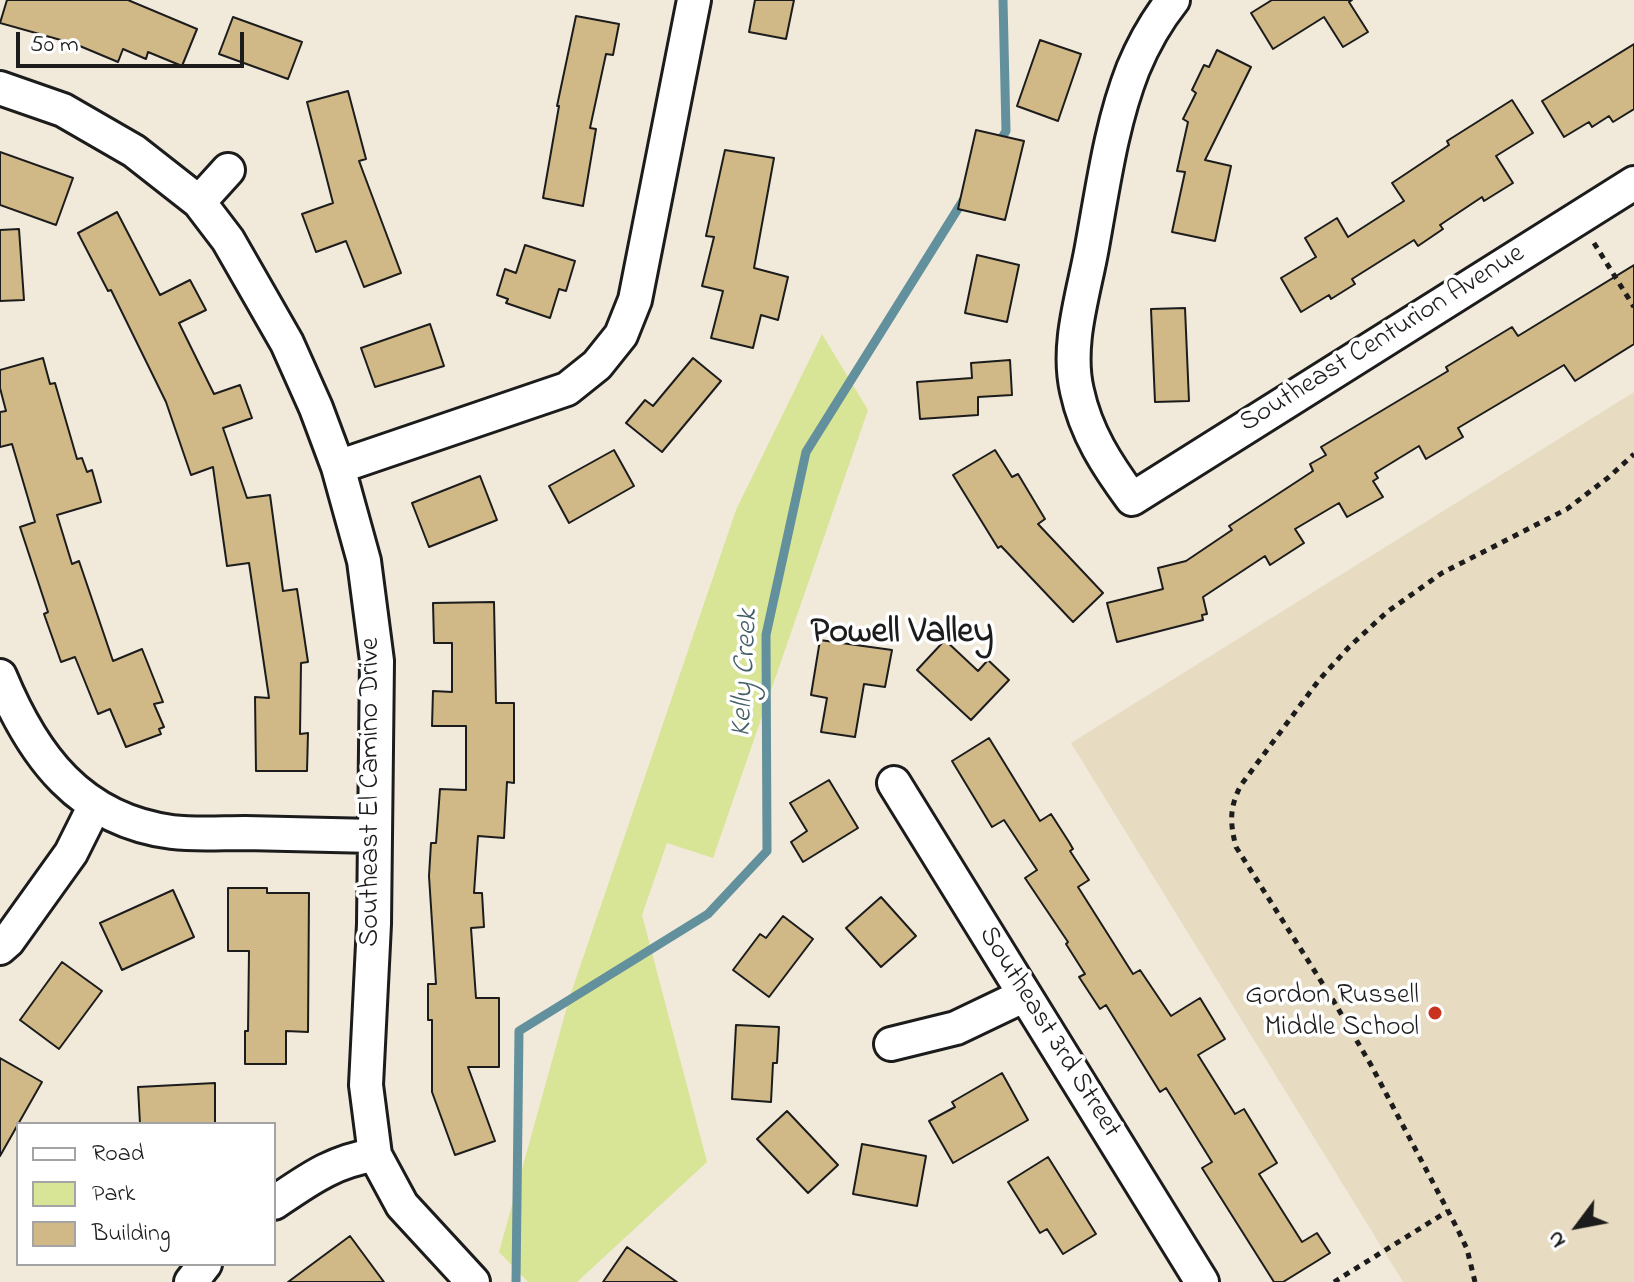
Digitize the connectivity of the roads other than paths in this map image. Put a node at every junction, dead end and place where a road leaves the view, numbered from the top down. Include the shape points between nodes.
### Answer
1 (694, 0) edge
2 (1173, 0) edge
3 (0, 88) edge
4 (228, 170) dead end
5 (1634, 183) edge
6 (199, 202) junction
7 (338, 467) junction
8 (0, 676) edge
9 (894, 783) dead end
10 (95, 805) junction
11 (374, 836) junction
12 (0, 948) edge
13 (1025, 995) junction
14 (891, 1044) dead end
15 (375, 1155) junction
16 (276, 1202) edge
17 (203, 1266) edge
18 (191, 1282) edge
19 (473, 1282) edge
20 (1202, 1282) edge

1 - 7 street via 635,300 621,335 597,365 567,389
2 - 5 street, Southeast Centurion Avenue via 1150,35 1121,106 1073,353 1086,424 1132,499
3 - 6 street, Southeast El Camino Drive via 63,110 134,151
4 - 6 street
6 - 7 street, Southeast El Camino Drive via 228,240 287,343
7 - 11 street, Southeast El Camino Drive via 364,561 377,661
8 - 10 street via 35,747 60,777
9 - 13 street, Southeast 3rd Street
10 - 11 street via 171,832
10 - 12 street via 71,853
11 - 15 street, Southeast El Camino Drive via 366,1085
13 - 14 street via 956,1028
13 - 20 street, Southeast 3rd Street
15 - 16 street via 349,1159
15 - 19 street, Southeast El Camino Drive via 402,1205
17 - 18 street

